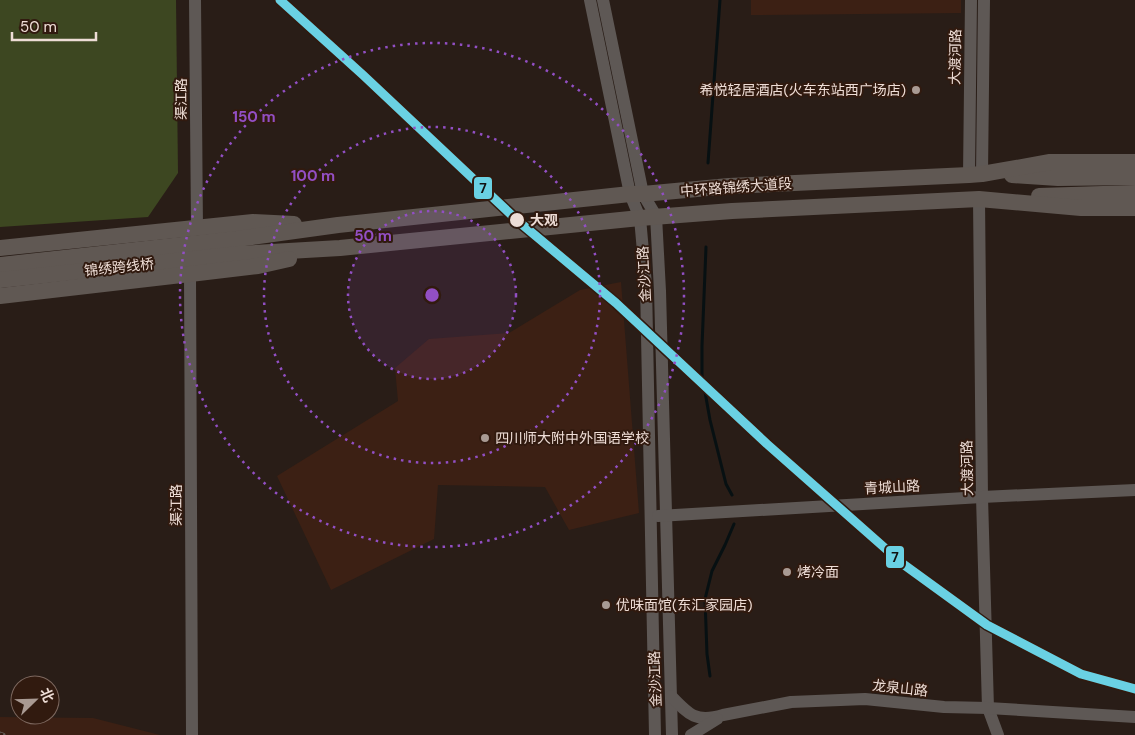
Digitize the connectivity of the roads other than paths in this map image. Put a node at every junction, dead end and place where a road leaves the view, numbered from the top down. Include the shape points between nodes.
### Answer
1 (195, 0) edge
2 (590, 0) edge
3 (603, 0) edge
4 (971, 0) edge
5 (984, 0) edge
6 (1135, 162) edge
7 (976, 174) junction
8 (1135, 177) edge
9 (1135, 193) edge
10 (637, 194) junction
11 (979, 199) junction
12 (1135, 208) edge
13 (648, 217) junction
14 (338, 225) junction
15 (197, 228) junction
16 (238, 246) junction
17 (0, 248) edge
18 (340, 248) junction
19 (0, 265) edge
20 (190, 274) junction
21 (0, 280) edge
22 (0, 296) edge
23 (1135, 490) edge
24 (982, 497) junction
25 (650, 516) junction
26 (665, 516) junction
27 (671, 696) junction
28 (988, 708) junction
29 (723, 715) junction
30 (1135, 717) edge
31 (192, 735) edge
32 (655, 735) edge
33 (672, 735) edge
34 (691, 735) edge
35 (988, 735) edge
36 (998, 735) edge

1 - 15 street, 渠江路
2 - 10 street, 金沙江路
3 - 10 street, 金沙江路
4 - 7 street, 大渡河路
5 - 7 street, 大渡河路
6 - 7 main road, 中环路锦绣大道段 via 1050,162
7 - 8 main road
7 - 10 main road, 中环路锦绣大道段 via 729,186
9 - 11 main road
10 - 13 street, 金沙江路
10 - 14 main road, 中环路锦绣大道段
11 - 12 main road, 中环路锦绣大道段 via 1080,208
11 - 13 main road, 中环路锦绣大道段
11 - 24 street, 大渡河路
13 - 18 main road, 中环路锦绣大道段
13 - 25 street, 金沙江路
13 - 26 street, 金沙江路 via 660,291
14 - 15 main road via 253,222
14 - 16 main road
15 - 17 main road
16 - 18 main road
16 - 19 main road, 锦绣跨线桥
16 - 21 main road, 锦绣跨线桥
18 - 20 main road via 258,266
20 - 22 main road
20 - 31 street, 渠江路
23 - 24 street, 青城山路
24 - 26 street, 青城山路
24 - 28 street, 大渡河路
25 - 26 street, 青城山路
25 - 32 street, 金沙江路
26 - 27 street, 金沙江路
27 - 29 street, 龙泉山路 via 690,715 703,719
27 - 33 street, 金沙江路
28 - 29 street, 龙泉山路 via 865,699 791,702
28 - 30 street, 龙泉山路
28 - 35 street
28 - 36 street, 大渡河路
29 - 34 street

